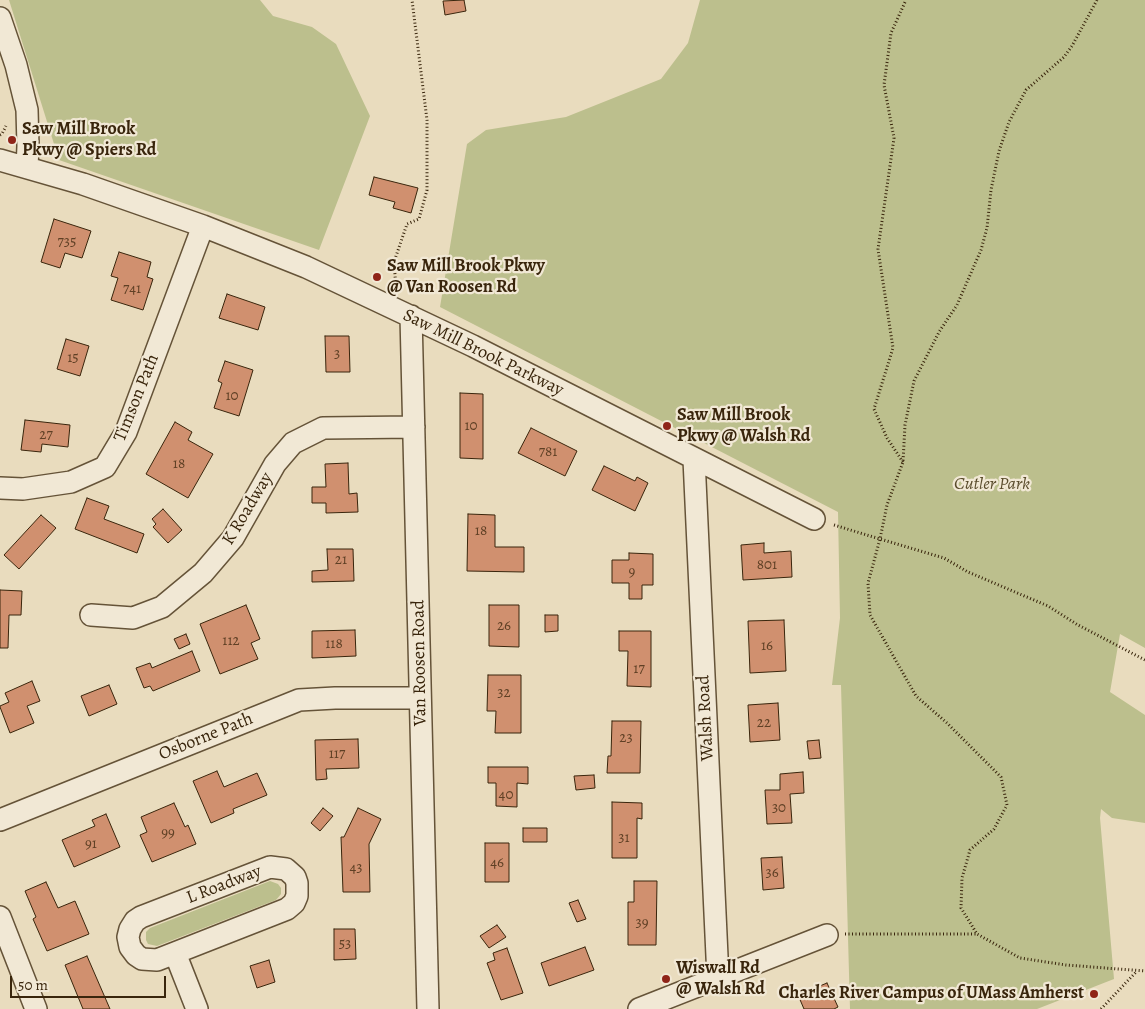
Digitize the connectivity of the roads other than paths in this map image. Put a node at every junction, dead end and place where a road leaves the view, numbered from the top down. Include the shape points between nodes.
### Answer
1 (0, 18) edge
2 (0, 160) edge
3 (27, 166) junction
4 (203, 226) junction
5 (404, 314) junction
6 (414, 427) junction
7 (694, 459) junction
8 (0, 488) edge
9 (814, 519) road end
10 (91, 615) dead end
11 (420, 698) junction
12 (0, 820) edge
13 (0, 917) edge
14 (827, 934) road end
15 (175, 953) junction
16 (718, 978) junction
17 (36, 1009) edge
18 (197, 1009) edge
19 (428, 1009) edge
20 (639, 1009) edge

1 - 3 street via 27,110
2 - 3 street, Saw Mill Brook Parkway
3 - 4 street, Saw Mill Brook Parkway
4 - 5 street, Saw Mill Brook Parkway via 306,267
4 - 8 street, Timson Path via 126,432 105,467 71,482 23,489
5 - 6 street, Van Roosen Road
5 - 7 street, Saw Mill Brook Parkway
6 - 10 street, K Roadway via 323,428 293,442 275,464 233,538 203,573 162,607 133,618
6 - 11 street, Van Roosen Road
7 - 9 street, Saw Mill Brook Parkway
7 - 16 street, Walsh Road
11 - 12 street, Osborne Path via 299,700
11 - 19 street, Van Roosen Road
13 - 17 street
14 - 16 street
15 - 15 street, L Roadway via 287,909 294,903 298,892 294,877 286,869 270,866 140,917 131,926 128,938 136,955 155,960
15 - 18 street
16 - 20 street

